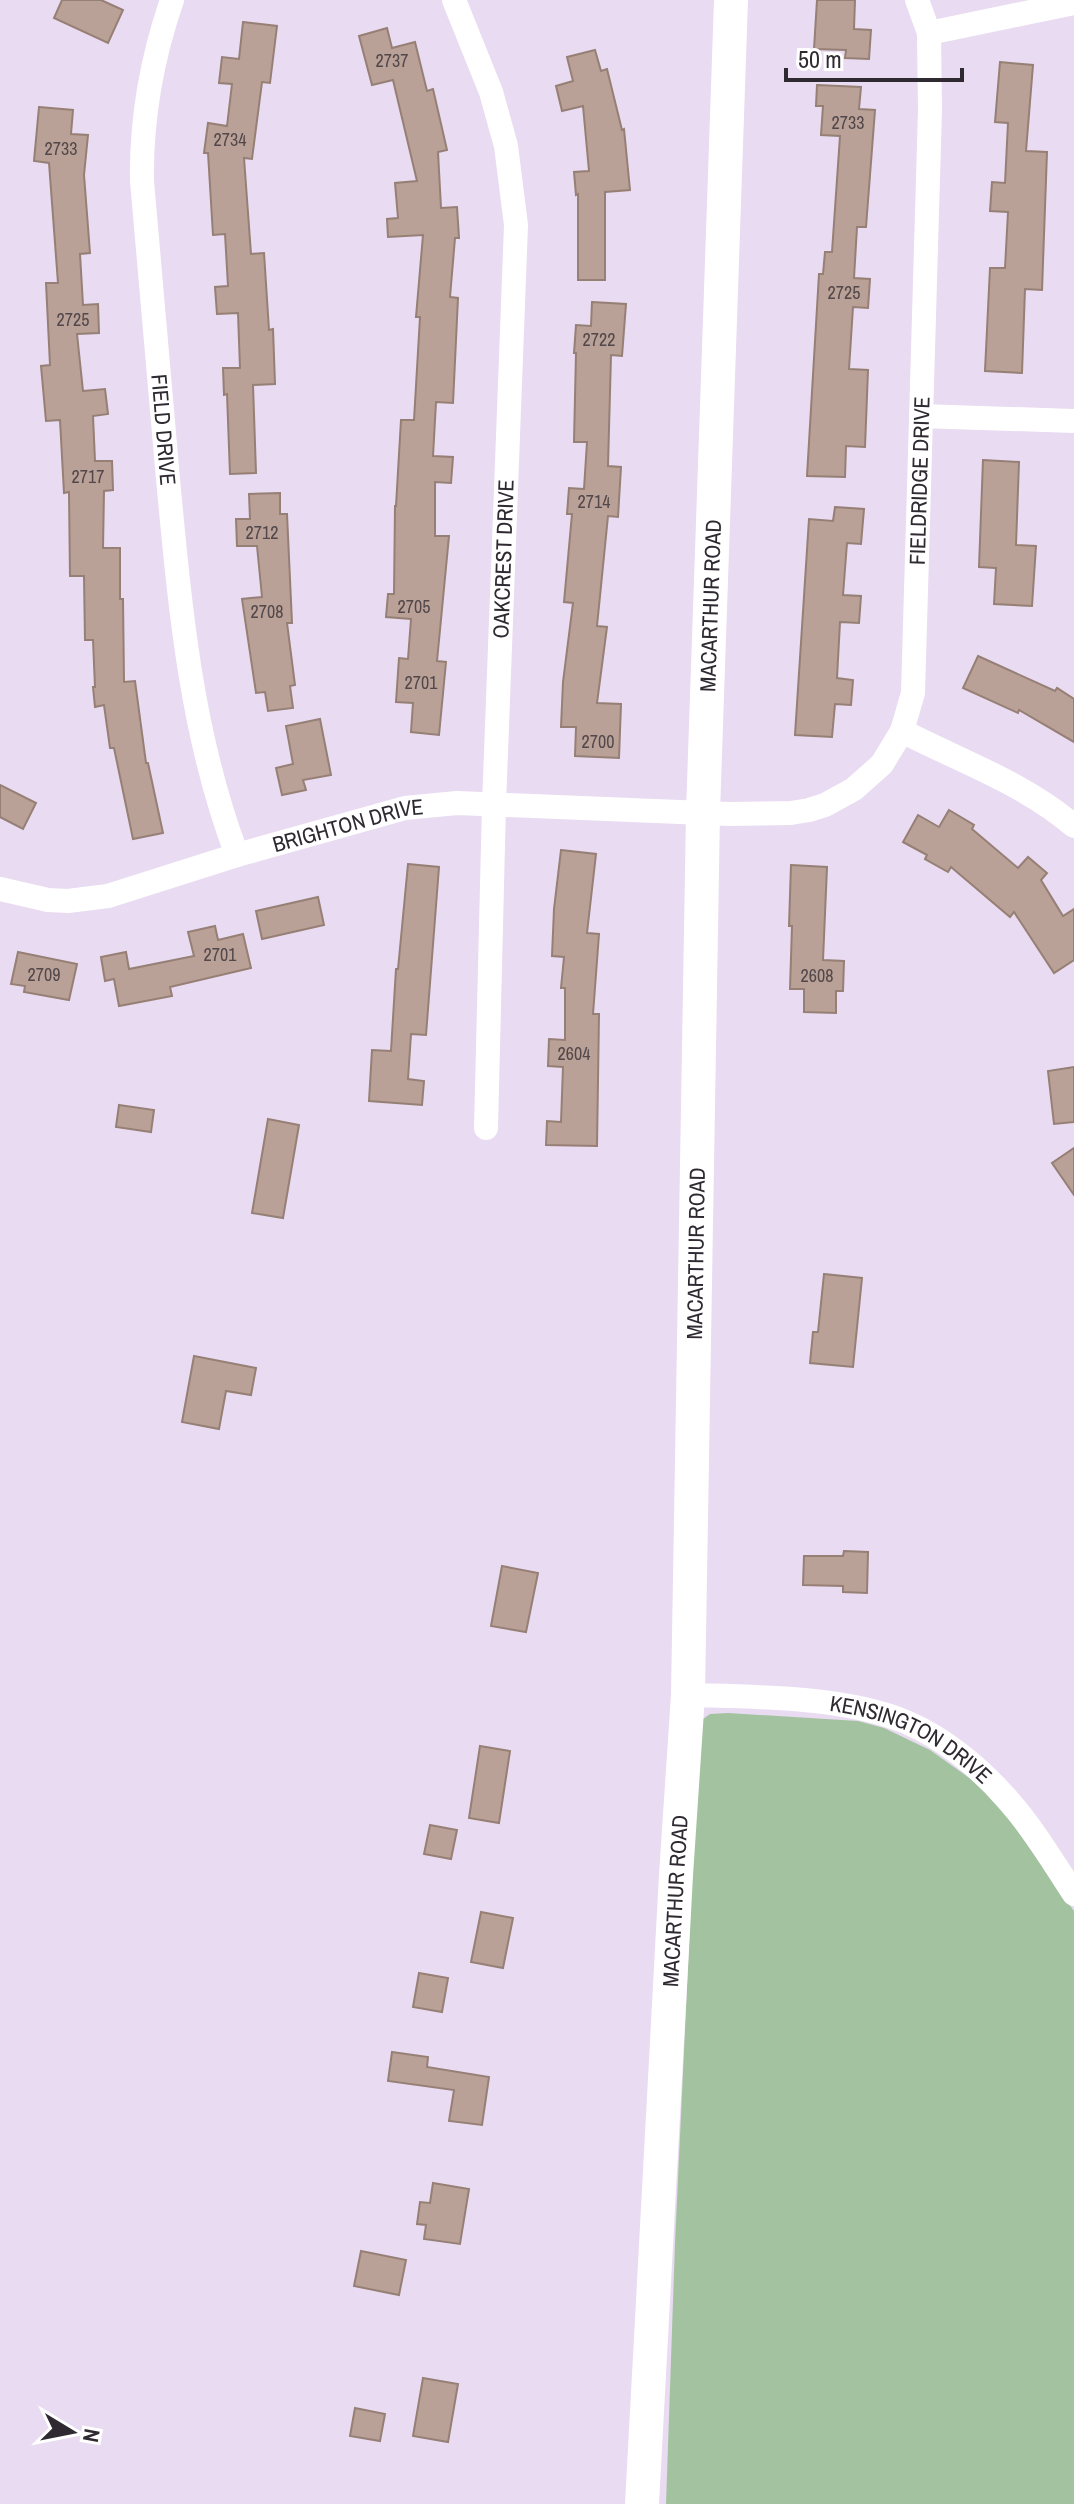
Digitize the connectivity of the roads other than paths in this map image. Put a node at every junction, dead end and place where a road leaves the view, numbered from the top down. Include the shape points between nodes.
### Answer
1 (172, 0) edge
2 (454, 0) edge
3 (731, 0) edge
4 (917, 0) edge
5 (1074, 3) edge
6 (929, 33) junction
7 (921, 416) junction
8 (1074, 421) edge
9 (902, 731) junction
10 (494, 805) junction
11 (703, 812) junction
12 (1074, 826) edge
13 (237, 855) junction
14 (0, 889) edge
15 (486, 1128) dead end
16 (688, 1695) junction
17 (1074, 1894) edge
18 (642, 2504) edge

1 - 13 street, FIELD DRIVE via 147,98 142,181 190,683
2 - 10 street, OAKCREST DRIVE via 495,105 516,225
3 - 11 street, MACARTHUR ROAD
4 - 6 street, FIELDRIDGE DRIVE
5 - 6 street
6 - 7 street, FIELDRIDGE DRIVE
7 - 8 street
7 - 9 street, FIELDRIDGE DRIVE via 913,693
9 - 11 street, FIELDRIDGE DRIVE via 869,777 825,805 791,813
9 - 12 street via 1020,788
10 - 11 street, BRIGHTON DRIVE
10 - 13 street, BRIGHTON DRIVE via 405,808
10 - 15 street, OAKCREST DRIVE
11 - 16 street, MACARTHUR ROAD
13 - 14 street, BRIGHTON DRIVE via 108,896 48,900
16 - 17 street, KENSINGTON DRIVE via 858,1707 927,1732 1008,1800
16 - 18 street, MACARTHUR ROAD

